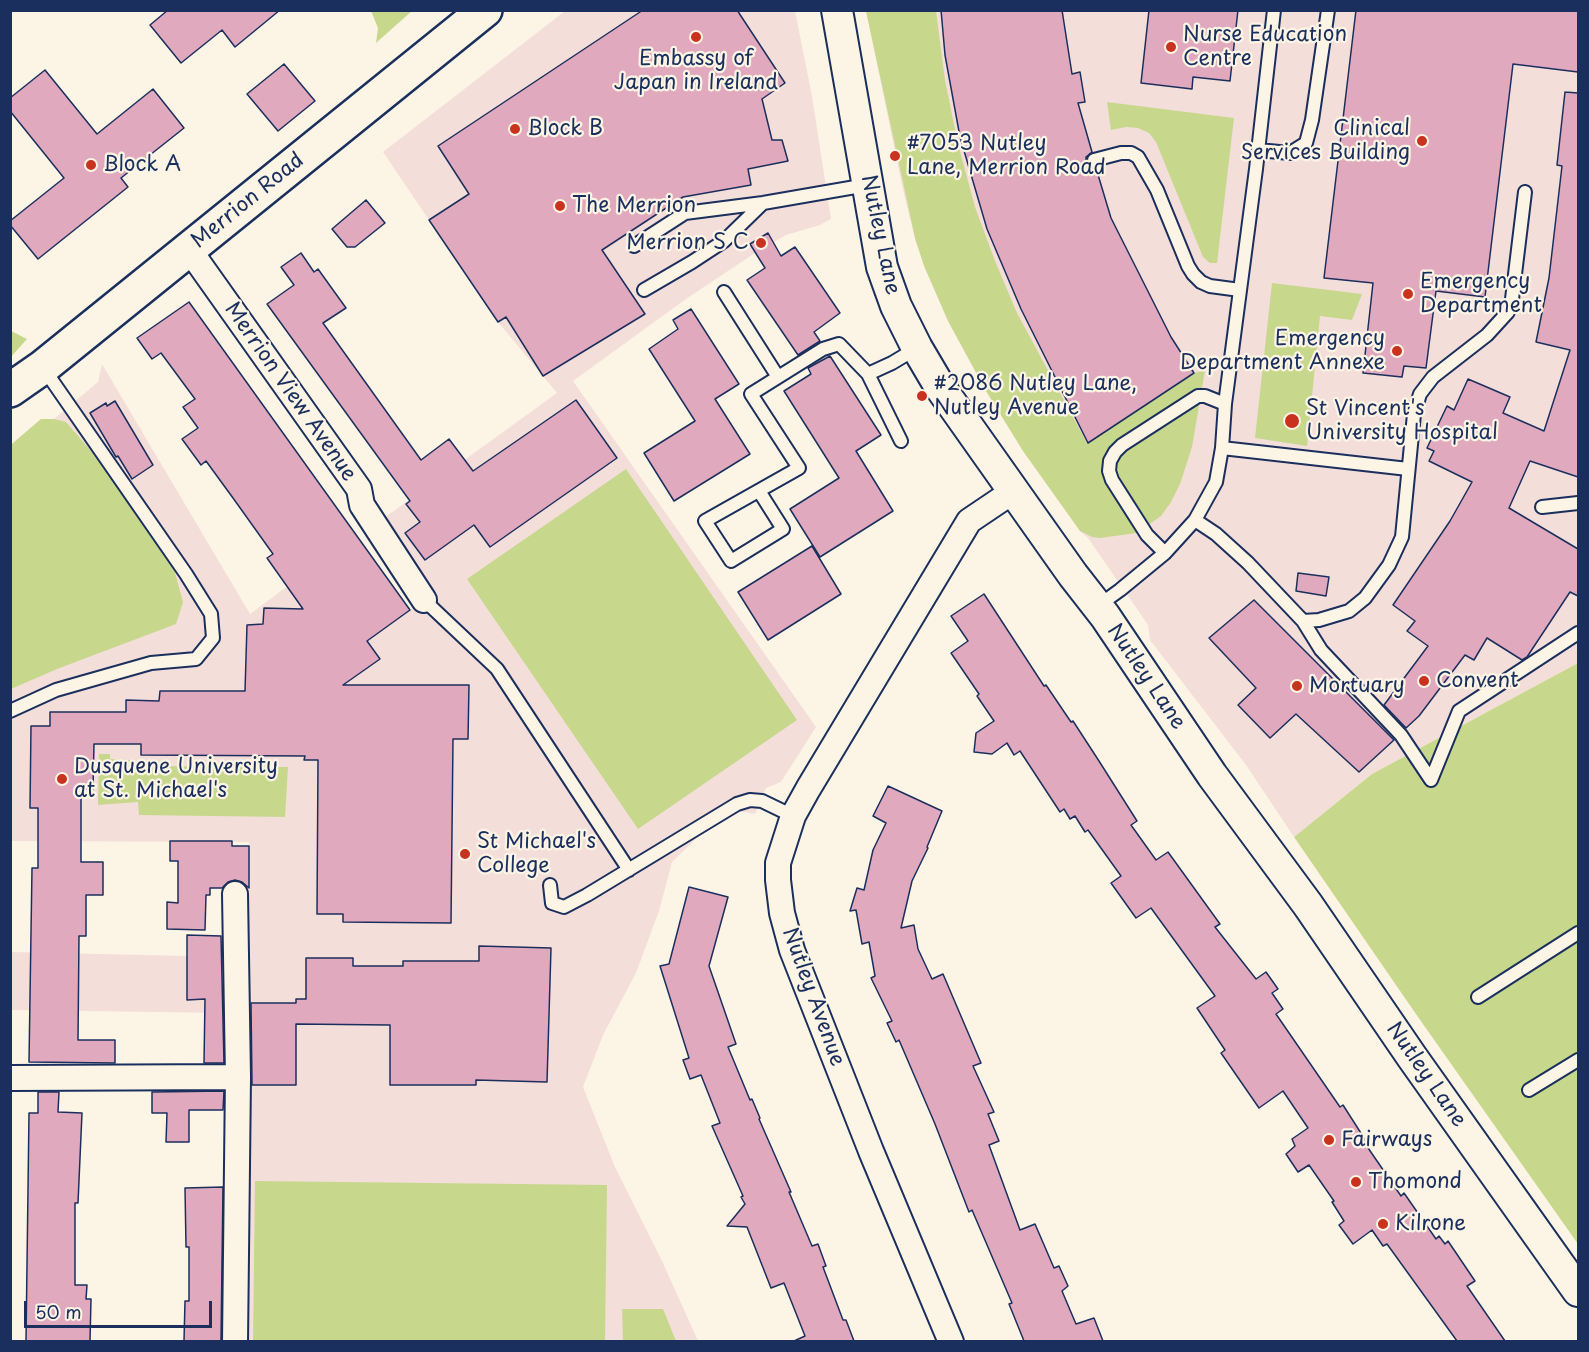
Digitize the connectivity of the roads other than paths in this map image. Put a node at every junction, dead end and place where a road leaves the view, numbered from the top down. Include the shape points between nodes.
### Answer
1 (485, 10) edge
2 (837, 10) edge
3 (1274, 10) edge
4 (1328, 10) edge
5 (1258, 150) junction
6 (1094, 160) dead end
7 (868, 185) junction
8 (1525, 192) dead end
9 (763, 203) junction
10 (634, 246) dead end
11 (188, 248) junction
12 (644, 290) dead end
13 (1240, 291) junction
14 (724, 292) dead end
15 (917, 348) junction
16 (43, 367) junction
17 (868, 374) junction
18 (778, 377) junction
19 (11, 388) edge
20 (1225, 404) junction
21 (901, 441) dead end
22 (1222, 448) junction
23 (1408, 469) junction
24 (1015, 490) junction
25 (759, 491) junction
26 (1578, 503) edge
27 (1542, 507) dead end
28 (1195, 520) junction
29 (1165, 553) junction
30 (424, 600) joint
31 (1098, 606) junction
32 (1303, 621) junction
33 (1578, 633) edge
34 (10, 711) edge
35 (794, 816) junction
36 (629, 870) junction
37 (550, 885) dead end
38 (236, 894) dead end
39 (1578, 933) edge
40 (1478, 997) dead end
41 (1578, 1060) edge
42 (238, 1077) junction
43 (10, 1078) edge
44 (1529, 1090) dead end
45 (1578, 1291) edge
46 (235, 1341) edge
47 (951, 1341) edge

1 - 11 main road, Merrion Road
2 - 7 street, Nutley Lane
3 - 5 lane
4 - 5 lane via 1306,143 1290,153
5 - 13 lane
6 - 13 lane via 1121,153 1138,157 1157,190 1193,274 1210,286
7 - 9 lane
7 - 15 street, Nutley Lane via 882,267
8 - 23 lane via 1508,312 1487,335 1433,377 1420,394
9 - 10 lane via 685,213
9 - 12 lane via 724,241
11 - 16 main road, Merrion Road
11 - 30 street, Merrion View Avenue via 359,489 362,505
13 - 20 lane
14 - 18 lane
15 - 17 lane
15 - 24 street, Nutley Lane via 940,387
16 - 19 main road, Merrion Road
16 - 34 lane via 192,584 210,614 213,638 196,659 152,663 56,690
17 - 18 lane via 839,344 823,349
17 - 21 lane
18 - 25 lane via 751,394 799,468
20 - 22 lane
20 - 29 lane via 1198,396 1122,445 1110,461 1112,480 1147,536
22 - 23 lane via 1359,458
22 - 28 lane via 1216,482
23 - 32 lane via 1402,537 1378,581 1349,611
24 - 31 street, Nutley Lane
24 - 35 street, Nutley Avenue via 969,521
25 - 25 lane via 783,529 731,561 705,522
26 - 27 lane
28 - 29 lane
28 - 32 lane via 1248,563
29 - 31 lane
30 - 36 lane via 497,669
31 - 45 street, Nutley Lane via 1212,775 1308,905
32 - 33 lane via 1321,650 1401,735 1431,780 1459,711
35 - 36 lane via 762,801 737,804
35 - 47 street, Nutley Avenue via 778,863 783,913 792,950
36 - 37 lane via 564,907 552,903
38 - 42 street
39 - 40 lane
41 - 44 lane
42 - 43 street
42 - 46 street

